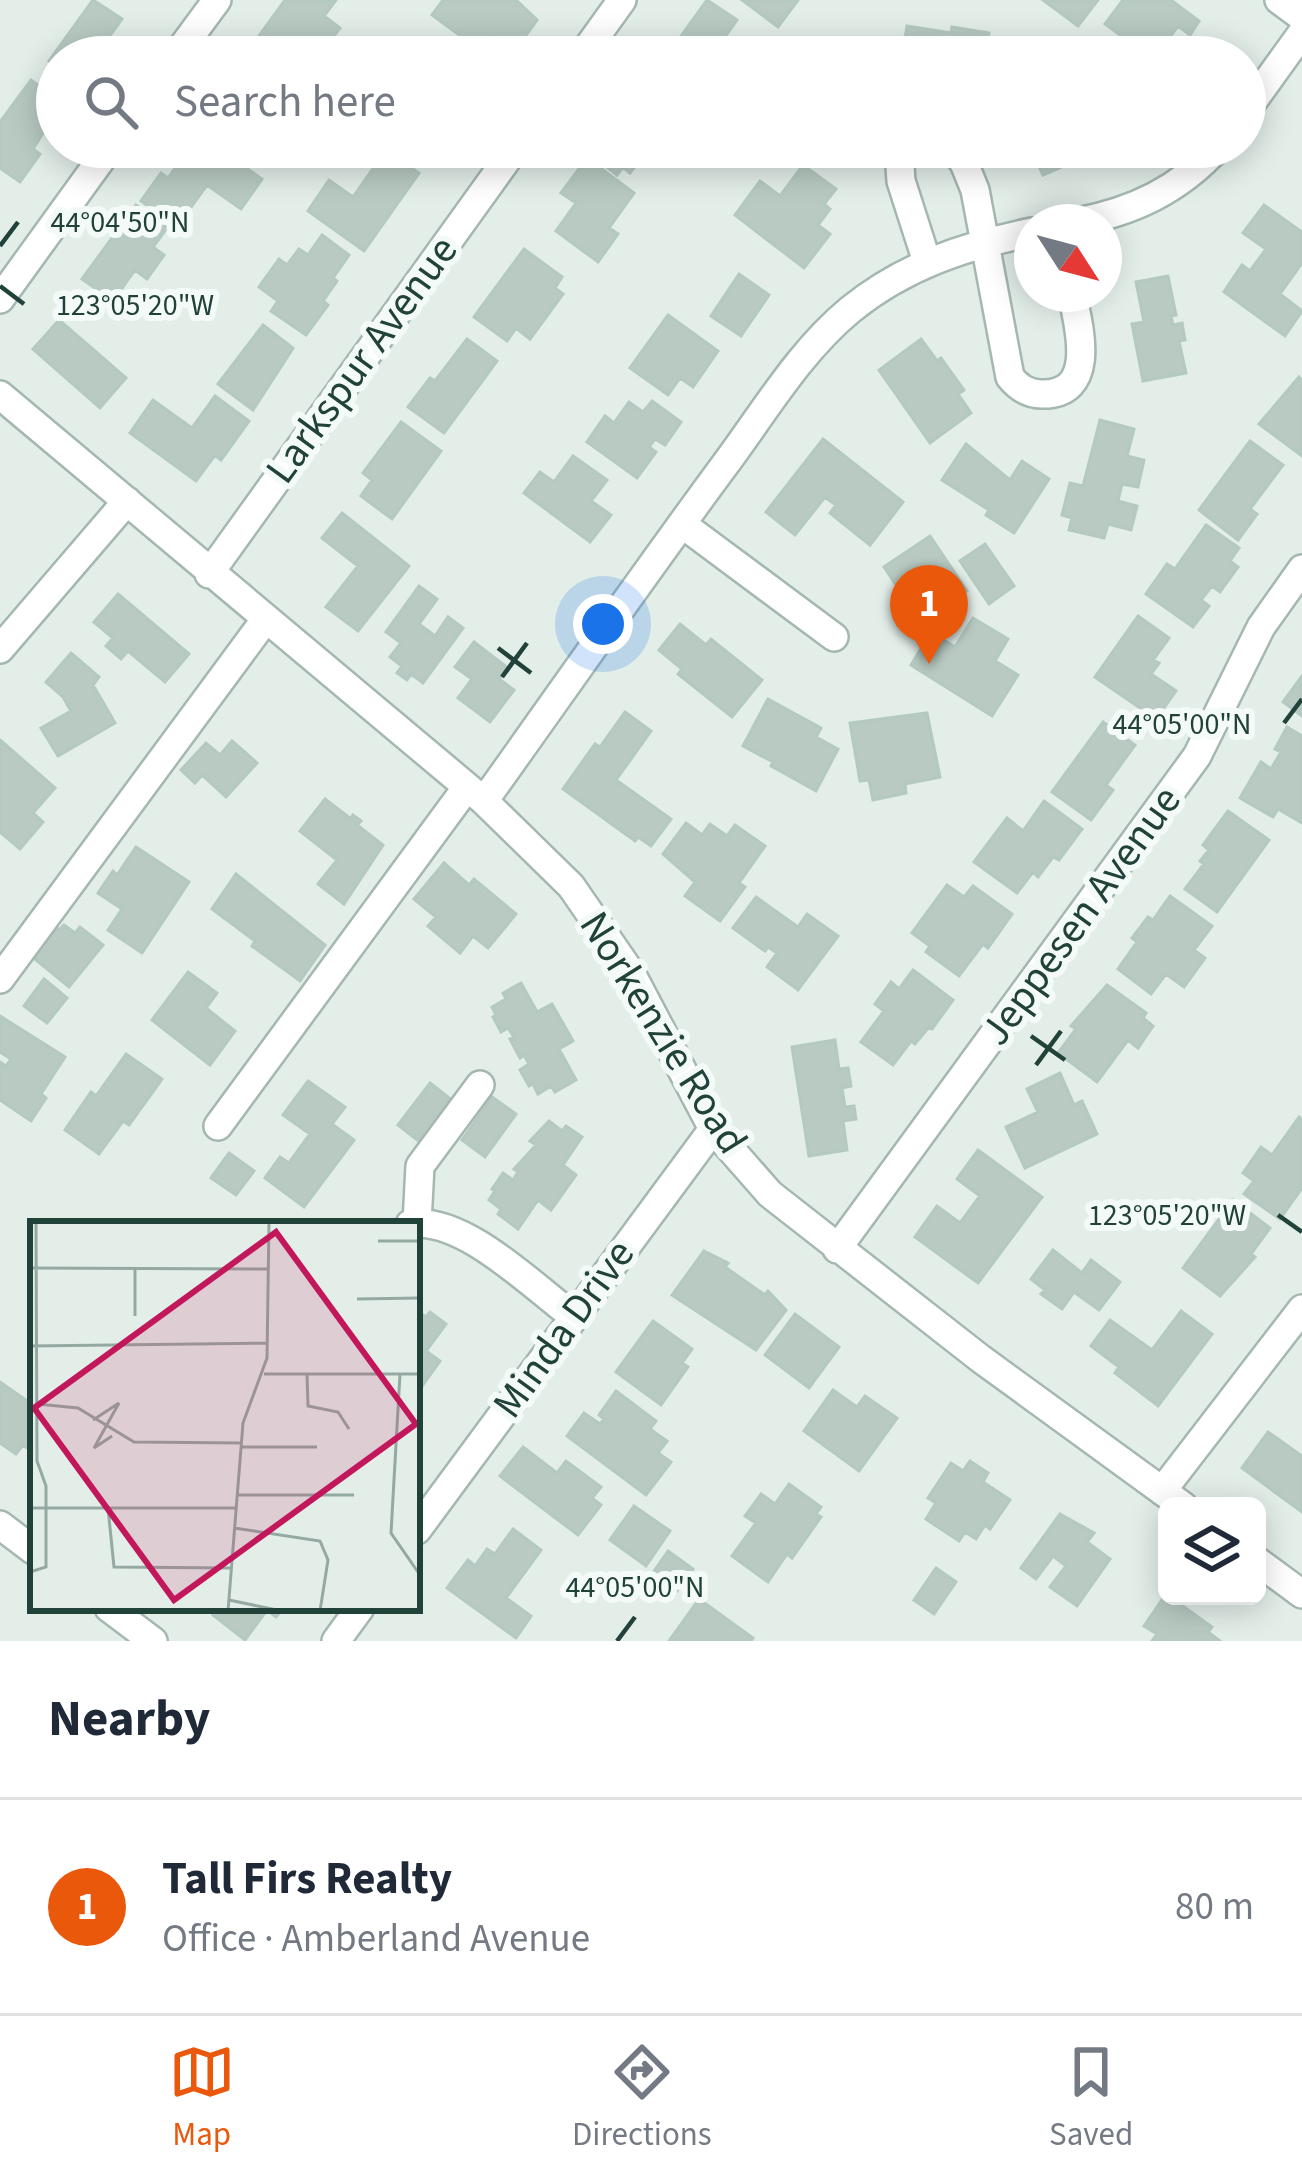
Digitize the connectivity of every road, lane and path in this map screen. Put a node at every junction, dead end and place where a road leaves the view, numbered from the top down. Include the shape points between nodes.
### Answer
1 (217, 0) edge
2 (1279, 0) edge
3 (616, 2) edge
4 (1302, 17) edge
5 (1302, 33) edge
6 (191, 36) edge
7 (594, 36) edge
8 (1266, 83) edge
9 (95, 168) edge
10 (501, 168) edge
11 (902, 168) edge
12 (965, 168) edge
13 (1194, 168) edge
14 (1122, 211) edge
15 (1014, 236) edge
16 (986, 241) junction
17 (927, 262) junction
18 (0, 299) edge
19 (1076, 312) edge
20 (0, 395) edge
21 (127, 501) junction
22 (682, 524) junction
23 (1302, 569) edge
24 (209, 574) junction
25 (265, 620) junction
26 (834, 637) dead end
27 (0, 649) edge
28 (476, 794) junction
29 (0, 979) edge
30 (481, 1085) dead end
31 (218, 1126) dead end
32 (713, 1129) junction
33 (414, 1221) edge
34 (420, 1223) edge
35 (837, 1249) junction
36 (1302, 1309) edge
37 (573, 1316) junction
38 (1171, 1497) edge
39 (1173, 1497) edge
40 (0, 1526) edge
41 (420, 1526) edge
42 (30, 1548) edge
43 (1266, 1568) edge
44 (1302, 1594) edge
45 (114, 1611) edge
46 (358, 1611) edge
47 (153, 1641) edge
48 (336, 1641) edge

1 - 6 street
2 - 4 street
3 - 7 street
5 - 8 street
9 - 18 street
10 - 24 street, Larkspur Avenue
11 - 17 street
12 - 16 street
13 - 14 street via 1162,195
15 - 16 street
16 - 17 street
16 - 19 street via 1017,386 1052,394 1074,379 1082,344
17 - 22 street via 829,330
20 - 21 street, Norkenzie Road
21 - 24 street, Norkenzie Road
21 - 27 street
22 - 26 street
22 - 28 street
23 - 35 street, Jeppesen Avenue via 1186,772
24 - 25 street, Norkenzie Road
25 - 28 street, Norkenzie Road
25 - 29 street
28 - 31 street
28 - 32 street, Norkenzie Road via 571,886 631,973
30 - 33 street via 420,1166
32 - 35 street, Norkenzie Road via 770,1194
32 - 37 street, Minda Drive
34 - 37 street via 455,1230
35 - 38 street, Norkenzie Road
36 - 39 street
37 - 41 street, Minda Drive
40 - 42 street
43 - 44 street
45 - 47 street
46 - 48 street

